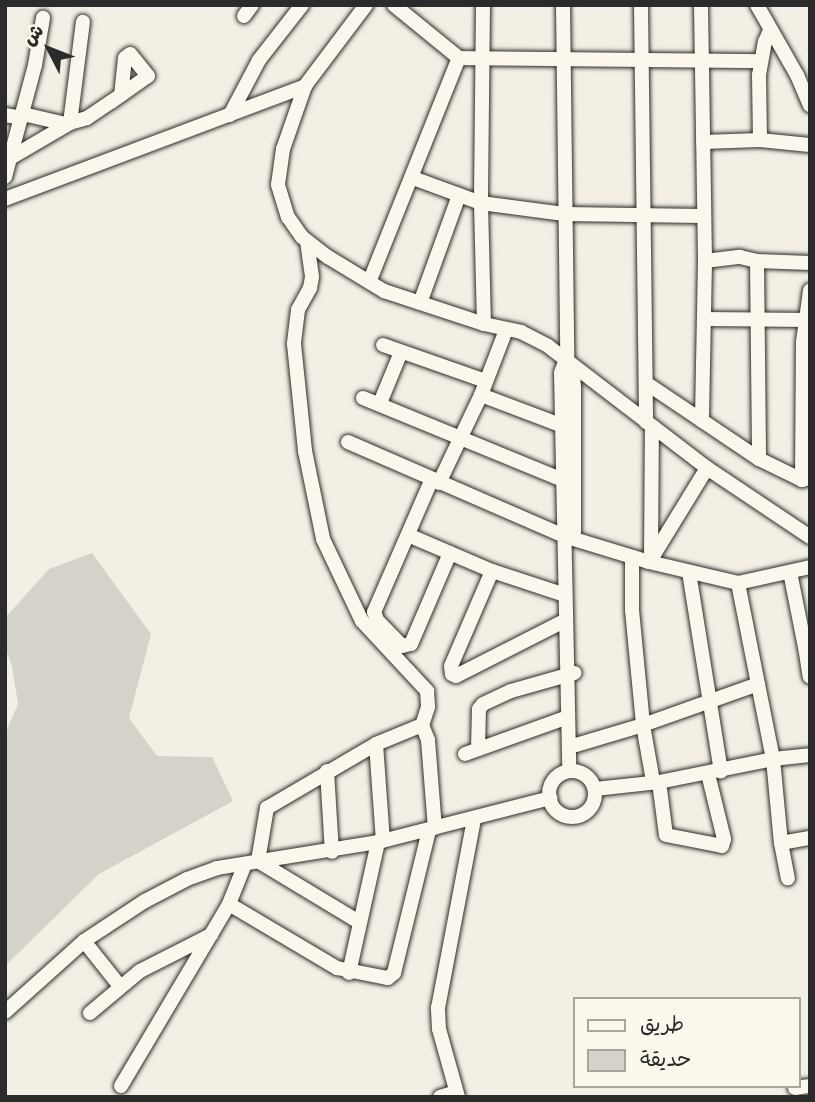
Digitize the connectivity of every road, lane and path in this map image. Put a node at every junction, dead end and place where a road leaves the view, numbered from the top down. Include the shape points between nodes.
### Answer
1 (302, 5) edge
2 (366, 5) edge
3 (394, 5) edge
4 (483, 5) edge
5 (563, 5) edge
6 (641, 5) edge
7 (701, 5) edge
8 (757, 5) edge
9 (43, 18) dead end
10 (83, 22) dead end
11 (770, 30) junction
12 (459, 58) junction
13 (482, 58) junction
14 (563, 59) junction
15 (702, 59) junction
16 (641, 60) junction
17 (761, 61) junction
18 (804, 72) edge
19 (305, 86) junction
20 (121, 95) dead end
21 (810, 104) edge
22 (5, 114) edge
23 (230, 115) junction
24 (23, 116) junction
25 (69, 123) junction
26 (761, 140) junction
27 (703, 142) junction
28 (810, 145) edge
29 (12, 156) junction
30 (5, 177) edge
31 (413, 178) junction
32 (459, 195) junction
33 (5, 200) edge
34 (481, 203) junction
35 (564, 214) junction
36 (643, 216) junction
37 (703, 216) junction
38 (307, 241) junction
39 (705, 261) junction
40 (757, 261) junction
41 (810, 263) edge
42 (370, 280) junction
43 (810, 290) edge
44 (420, 303) junction
45 (704, 319) junction
46 (758, 320) junction
47 (807, 320) edge
48 (484, 324) junction
49 (506, 330) junction
50 (383, 345) dead end
51 (401, 352) junction
52 (566, 361) junction
53 (646, 383) junction
54 (483, 388) junction
55 (363, 398) dead end
56 (380, 403) junction
57 (702, 421) junction
58 (649, 425) junction
59 (563, 426) junction
60 (459, 435) junction
61 (348, 442) dead end
62 (759, 459) junction
63 (707, 468) junction
64 (806, 479) edge
65 (563, 480) junction
66 (435, 482) junction
67 (408, 535) junction
68 (810, 537) edge
69 (569, 538) junction
70 (450, 553) junction
71 (632, 557) junction
72 (650, 561) junction
73 (810, 567) edge
74 (492, 571) junction
75 (689, 572) junction
76 (790, 572) junction
77 (738, 583) junction
78 (565, 595) junction
79 (566, 620) junction
80 (808, 646) edge
81 (571, 673) junction
82 (810, 677) edge
83 (758, 684) junction
84 (709, 701) junction
85 (568, 717) junction
86 (422, 725) junction
87 (643, 726) junction
88 (376, 744) junction
89 (576, 745) junction
90 (810, 755) edge
91 (773, 759) junction
92 (327, 771) junction
93 (573, 771) junction
94 (715, 772) junction
95 (656, 782) junction
96 (595, 789) junction
97 (550, 798) junction
98 (474, 819) junction
99 (432, 829) junction
100 (810, 838) edge
101 (381, 841) junction
102 (781, 843) junction
103 (332, 852) junction
104 (252, 863) junction
105 (788, 878) dead end
106 (229, 904) junction
107 (359, 922) junction
108 (211, 935) junction
109 (84, 941) junction
110 (349, 973) junction
111 (119, 985) junction
112 (5, 1012) edge
113 (90, 1013) dead end
114 (121, 1086) dead end
115 (457, 1095) edge
116 (440, 1097) edge

1 - 23 street via 259,60
2 - 19 street
3 - 12 street
4 - 13 street
5 - 14 street
6 - 16 street
7 - 15 street
8 - 11 street
9 - 24 street
10 - 25 street
11 - 17 street
11 - 18 street
12 - 13 street
12 - 31 street
13 - 14 street
13 - 34 street
14 - 16 street
14 - 35 street
15 - 16 street
15 - 17 street
15 - 27 street
16 - 36 street
17 - 26 street
18 - 21 street
19 - 23 street
19 - 38 street via 283,149 278,185 288,217
20 - 25 street via 87,118
22 - 24 street
23 - 33 street
24 - 25 street
24 - 29 street
25 - 29 street
26 - 27 street
26 - 28 street
27 - 37 street
29 - 30 street
31 - 32 street
31 - 42 street
32 - 34 street
32 - 44 street
34 - 35 street
34 - 48 street
35 - 36 street
35 - 52 street
36 - 37 street
36 - 53 street
37 - 39 street
38 - 42 street
38 - 86 street via 312,277 298,310 294,344 305,451 323,539 362,621 427,691 428,710
39 - 40 street via 740,257
39 - 45 street
40 - 41 street
40 - 46 street
42 - 44 street via 384,292
43 - 47 street
44 - 48 street
45 - 46 street
45 - 57 street
46 - 47 street
46 - 62 street
47 - 64 street
48 - 49 street
49 - 52 street via 521,332
49 - 54 street
50 - 51 street
51 - 54 street
51 - 56 street
52 - 58 street
52 - 59 street via 561,373
52 - 69 street via 574,387
53 - 57 street
53 - 58 street
54 - 59 street
54 - 60 street
55 - 56 street
56 - 60 street
57 - 62 street
58 - 63 street
58 - 72 street
59 - 65 street
60 - 65 street
60 - 66 street
61 - 66 street
62 - 64 street
63 - 68 street
63 - 72 street
65 - 69 street
66 - 67 street
66 - 69 street
67 - 70 street
67 - 70 street via 374,612 402,646 411,644
69 - 71 street
69 - 78 street
69 - 81 street
70 - 74 street
71 - 72 street
71 - 87 street
72 - 75 street
73 - 76 street
74 - 78 street
74 - 79 street via 451,666 454,676
75 - 77 street
75 - 84 street
76 - 77 street
76 - 80 street
77 - 83 street
78 - 79 street
79 - 81 street
80 - 82 street
81 - 85 street
81 - 85 street via 483,704 471,752
81 - 89 street
83 - 84 street
83 - 91 street
84 - 87 street
84 - 94 street
85 - 93 street
86 - 88 street
86 - 99 street via 428,740
87 - 89 street
87 - 95 street
88 - 92 street
88 - 101 street
89 - 93 street
90 - 91 street
91 - 94 street
91 - 102 street
92 - 103 street
92 - 104 street via 265,810
93 - 96 street via 592,780
93 - 97 street via 553,781
94 - 95 street
94 - 95 street via 722,846 666,835
95 - 96 street
96 - 97 street via 592,806 577,816 560,813
97 - 98 street
98 - 99 street
98 - 115 street via 438,1009
99 - 101 street
99 - 110 street via 394,973 387,978
100 - 102 street
101 - 103 street
101 - 107 street
102 - 105 street
103 - 104 street
104 - 106 street
104 - 107 street
104 - 109 street via 217,868 187,879
106 - 108 street
106 - 110 street
107 - 110 street
108 - 111 street via 162,957
108 - 114 street
109 - 111 street
109 - 112 street
111 - 113 street
115 - 116 street

